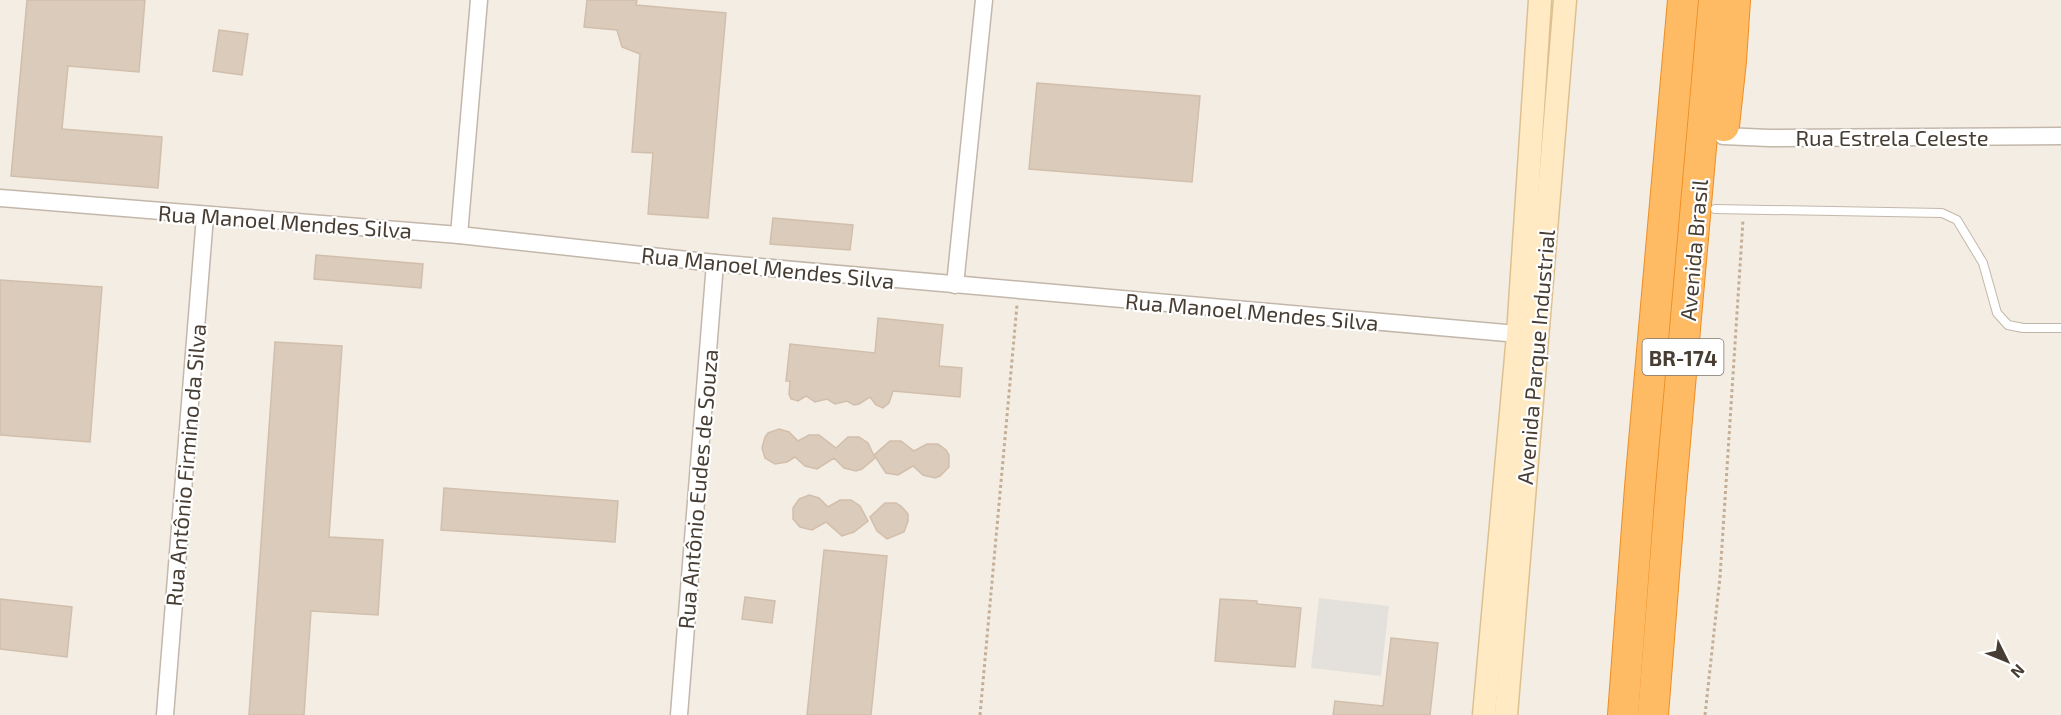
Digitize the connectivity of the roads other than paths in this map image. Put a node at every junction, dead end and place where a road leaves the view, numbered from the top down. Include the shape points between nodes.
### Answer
1 (479, 0) edge
2 (984, 0) edge
3 (1540, 0) edge
4 (1565, 0) edge
5 (1683, 0) edge
6 (1714, 0) edge
7 (1735, 0) edge
8 (1538, 28) junction
9 (1562, 30) junction
10 (1723, 136) junction
11 (2061, 136) edge
12 (0, 198) edge
13 (1715, 209) junction
14 (205, 216) junction
15 (459, 235) junction
16 (715, 263) junction
17 (956, 285) junction
18 (2061, 328) edge
19 (1527, 335) junction
20 (1670, 499) junction
21 (1502, 633) junction
22 (165, 715) edge
23 (678, 715) edge
24 (1484, 715) edge
25 (1506, 715) edge
26 (1623, 715) edge
27 (1653, 715) edge

1 - 15 street
2 - 17 street
3 - 8 main road, Avenida Parque Industrial
4 - 9 main road, Avenida Parque Industrial
5 - 26 highway, Avenida Brasil / BR-174
6 - 20 highway, Avenida Brasil / BR-174
7 - 10 highway, BR-174
8 - 9 main road
8 - 19 main road, Avenida Parque Industrial
9 - 19 main road, Avenida Parque Industrial
10 - 11 street, Rua Estrela Celeste
10 - 13 highway, BR-174
12 - 14 street, Rua Manoel Mendes Silva
13 - 18 lane via 1942,213 1957,220 1978,254 1997,314 2008,325
13 - 20 highway, BR-174 via 1686,453
14 - 15 street, Rua Manoel Mendes Silva
14 - 22 street, Rua Antônio Firmino da Silva
15 - 16 street, Rua Manoel Mendes Silva
16 - 17 street, Rua Manoel Mendes Silva
16 - 23 street, Rua Antônio Eudes de Souza
17 - 19 street, Rua Manoel Mendes Silva
19 - 21 main road, Avenida Parque Industrial
20 - 27 highway, Avenida Brasil / BR-174
21 - 24 main road, Avenida Parque Industrial
21 - 25 main road, Avenida Parque Industrial

